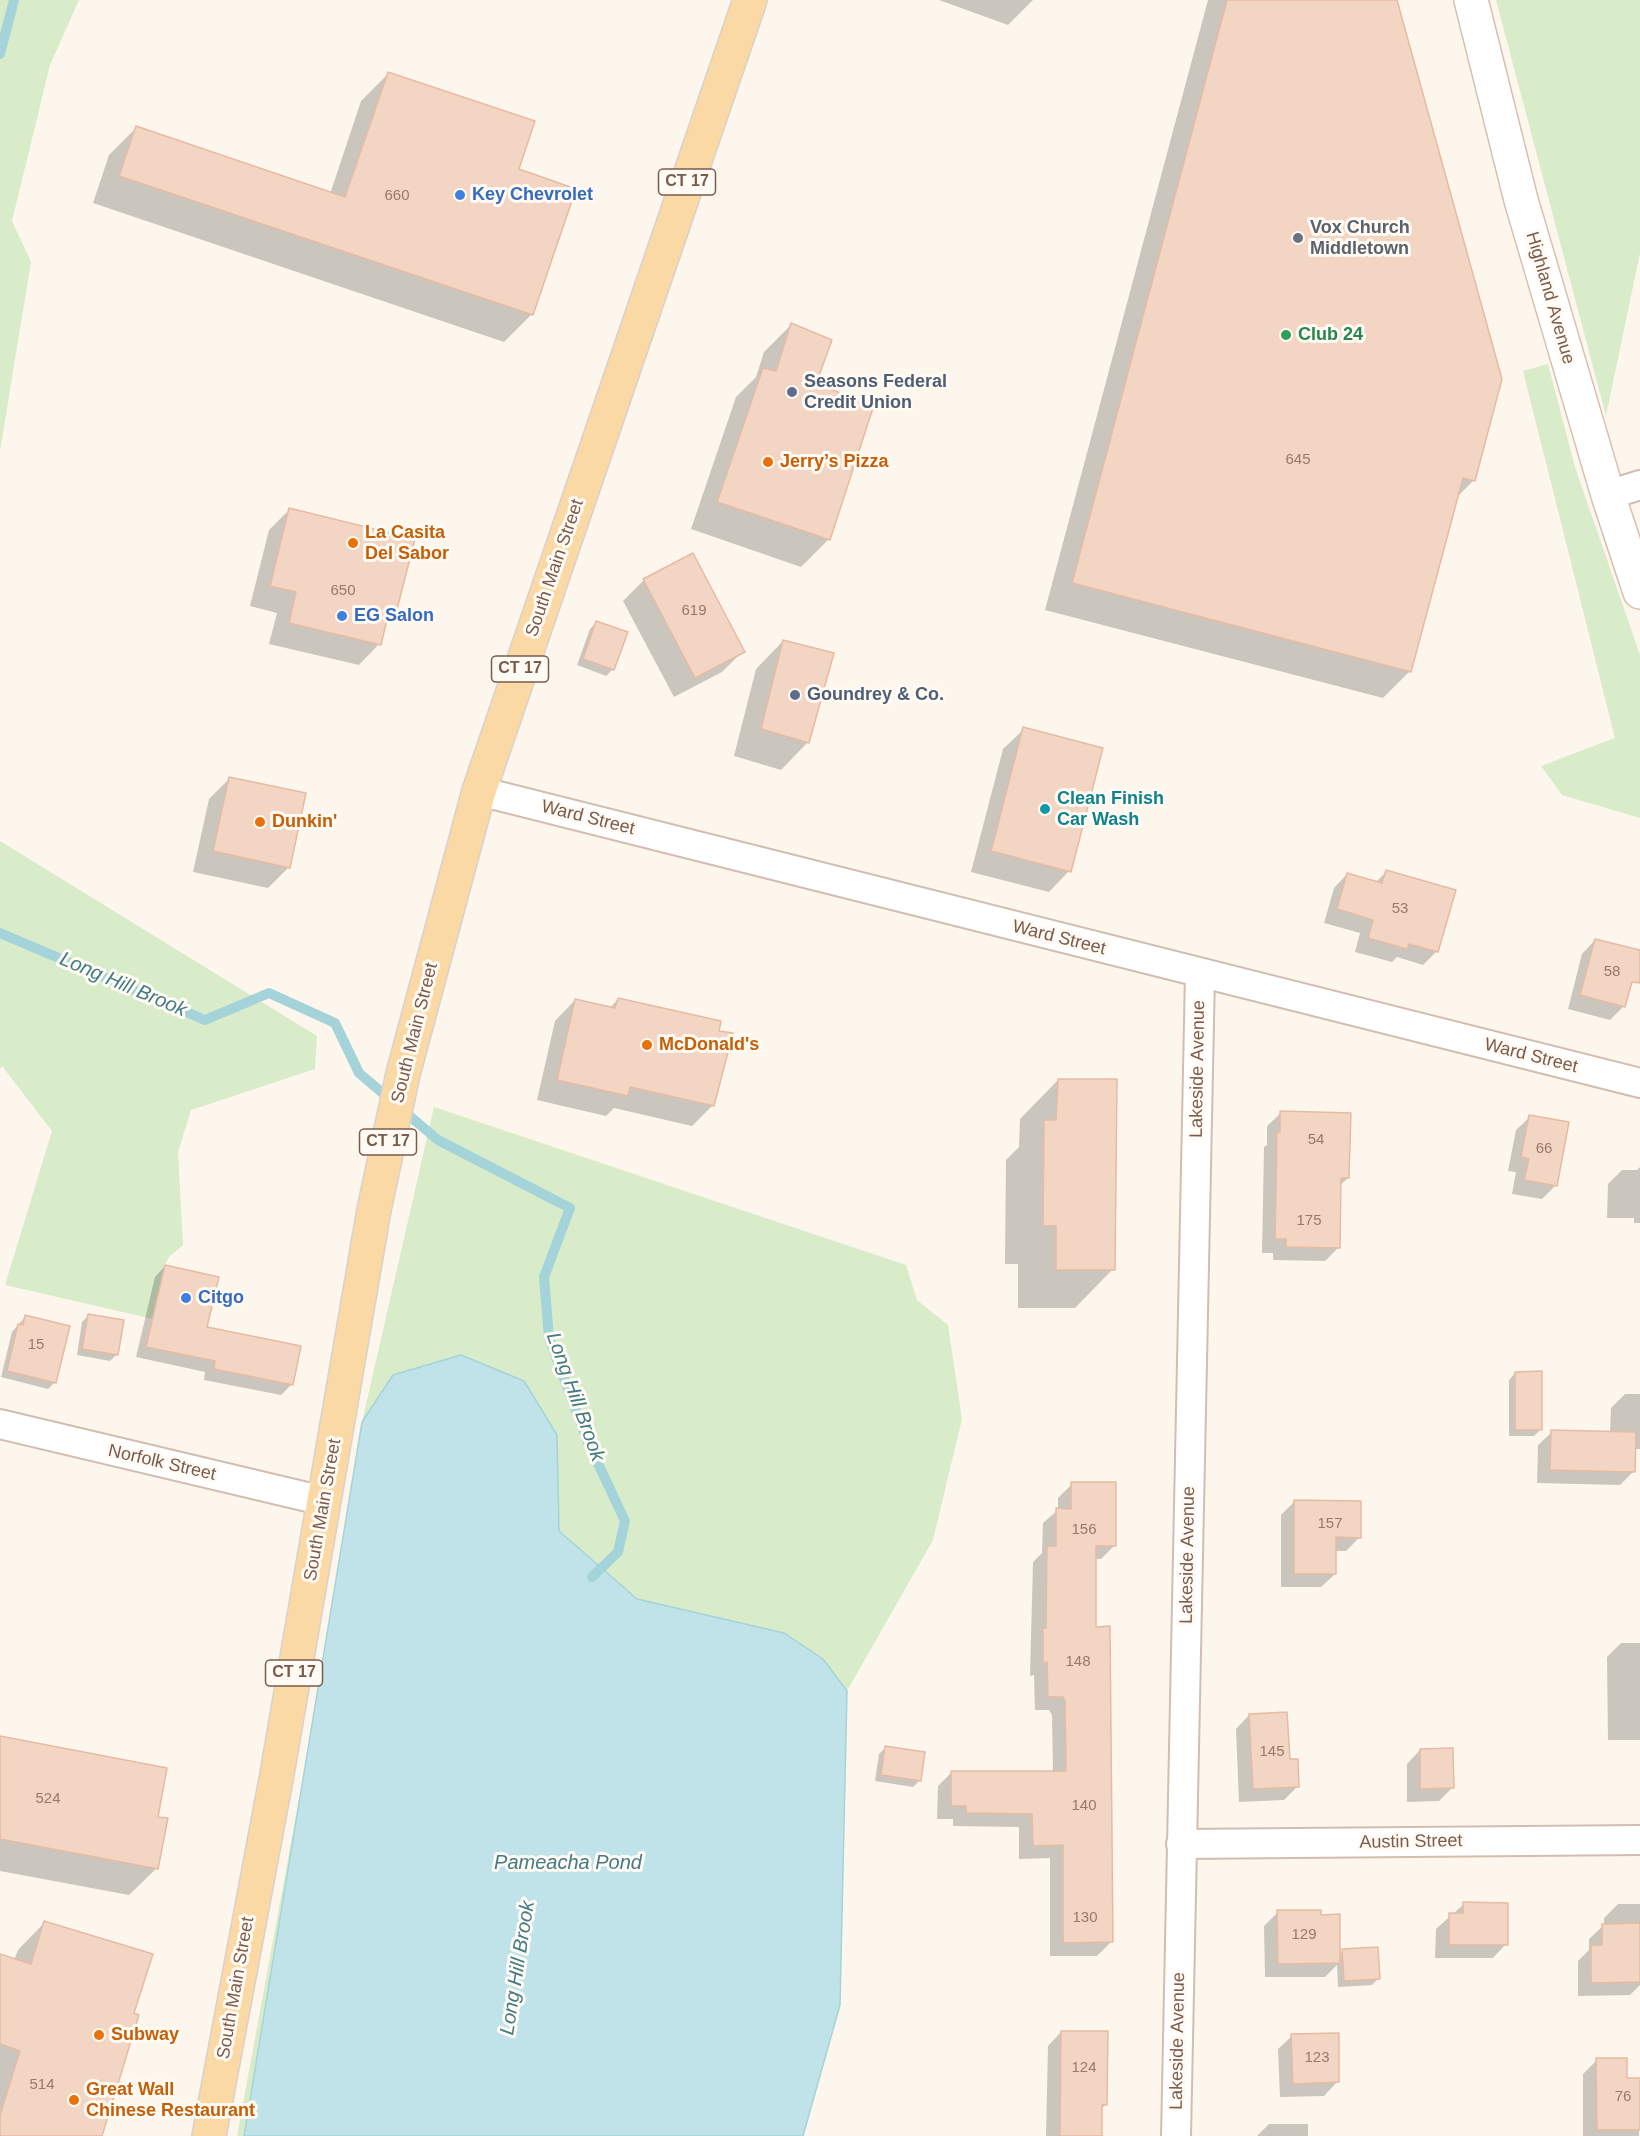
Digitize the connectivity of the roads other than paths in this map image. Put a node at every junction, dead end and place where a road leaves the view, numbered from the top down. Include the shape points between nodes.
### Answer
1 (750, 0) edge
2 (1471, 0) edge
3 (1640, 485) edge
4 (1608, 495) junction
5 (1640, 592) edge
6 (479, 791) junction
7 (1200, 974) junction
8 (1640, 1083) edge
9 (0, 1424) edge
10 (324, 1501) junction
11 (1640, 1840) edge
12 (1181, 1844) junction
13 (209, 2136) edge
14 (1176, 2136) edge

1 - 6 main road, South Main Street / CT 17
2 - 4 street, Highland Avenue via 1521,200
3 - 4 street
4 - 5 street, Highland Avenue
6 - 7 street, Ward Street
6 - 10 main road, South Main Street / CT 17 via 403,1074 374,1210
7 - 8 street, Ward Street
7 - 12 street, Lakeside Avenue
9 - 10 street, Norfolk Street
10 - 13 main road, South Main Street / CT 17
11 - 12 street, Austin Street
12 - 14 street, Lakeside Avenue

